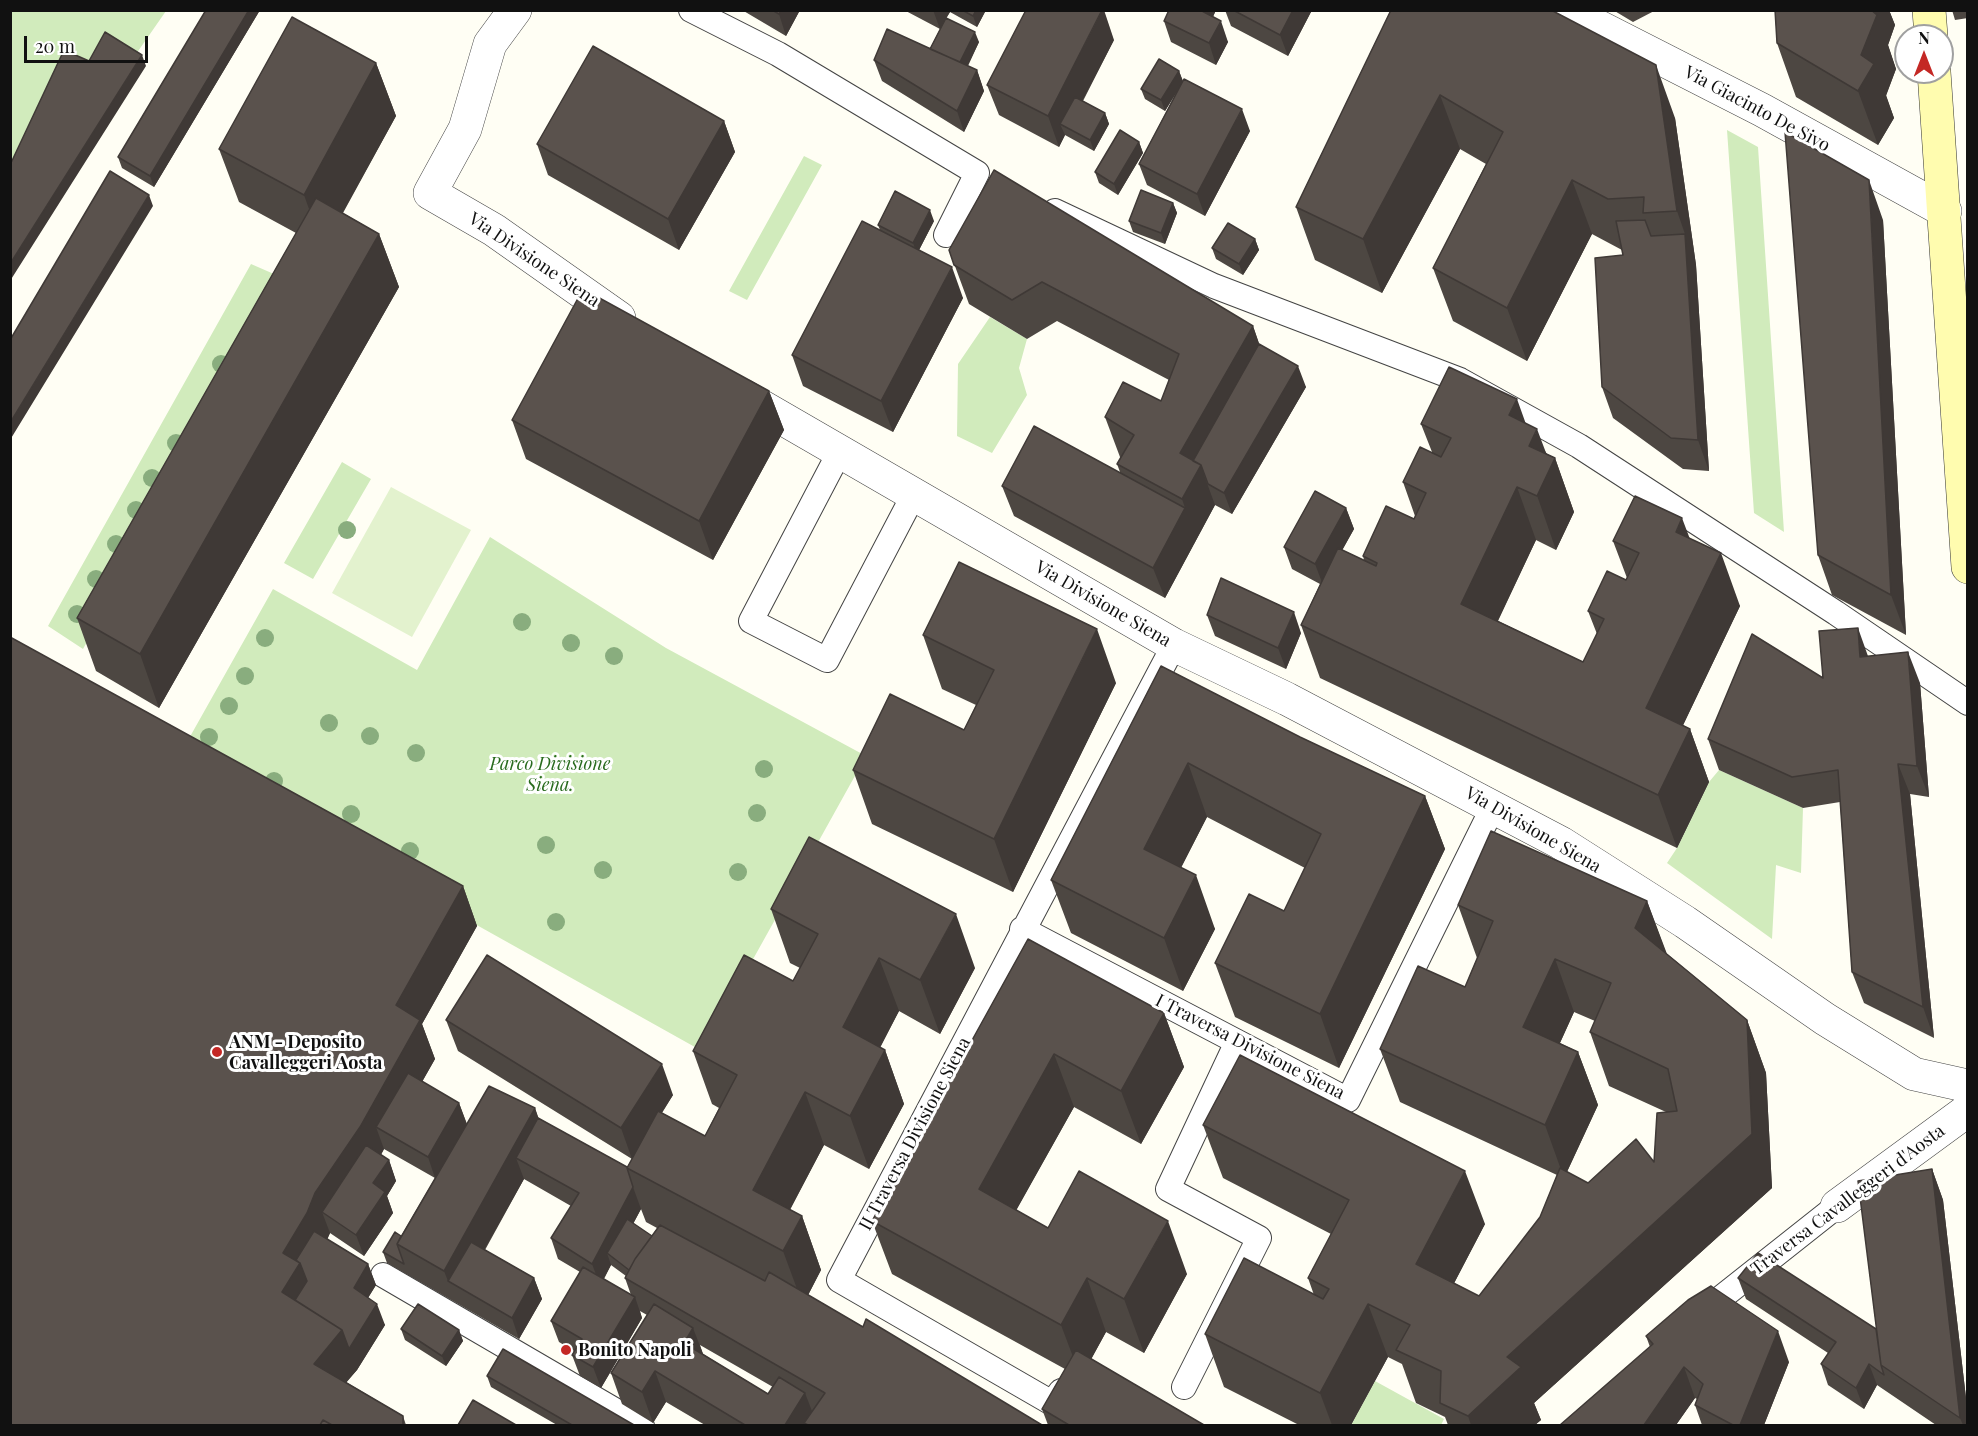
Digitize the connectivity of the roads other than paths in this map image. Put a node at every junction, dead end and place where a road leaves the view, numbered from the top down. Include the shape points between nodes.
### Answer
1 (515, 10) edge
2 (691, 10) edge
3 (1566, 10) edge
4 (1935, 84) edge
5 (1031, 200) edge
6 (1945, 211) junction
7 (946, 235) dead end
8 (643, 334) edge
9 (721, 382) edge
10 (839, 453) junction
11 (1965, 479) edge
12 (913, 496) junction
13 (1968, 567) edge
14 (1173, 645) junction
15 (1968, 704) edge
16 (1494, 807) junction
17 (1023, 929) junction
18 (1237, 1042) junction
19 (1968, 1086) edge
20 (1968, 1110) edge
21 (1837, 1206) joint
22 (383, 1275) dead end
23 (1680, 1330) edge
24 (1089, 1383) edge
25 (1184, 1387) dead end
26 (642, 1425) edge

1 - 8 street, Via Divisione Siena via 490,44 465,129 430,193 494,230
2 - 7 lane via 778,54 977,173
3 - 6 street, Via Giacinto De Sivo via 1762,110
4 - 6 street
5 - 15 lane via 1214,286 1470,386 1579,446
6 - 11 street
9 - 10 street, Via Divisione Siena
10 - 12 street, Via Divisione Siena
10 - 12 lane via 751,621 827,660
11 - 13 street
12 - 14 street, Via Divisione Siena
14 - 16 street, Via Divisione Siena via 1287,699
14 - 17 lane, II Traversa Divisione Siena
16 - 18 lane, I Traversa Divisione Siena via 1348,1100
16 - 19 street, Via Divisione Siena via 1561,843 1676,916 1825,1019 1914,1074
17 - 18 lane, I Traversa Divisione Siena
17 - 24 lane, II Traversa Divisione Siena via 839,1280 1052,1403 1060,1391
18 - 25 lane via 1168,1189 1259,1238
20 - 21 street, Traversa Cavalleggeri d'Aosta
21 - 23 lane, Traversa Cavalleggeri d'Aosta
22 - 26 lane

